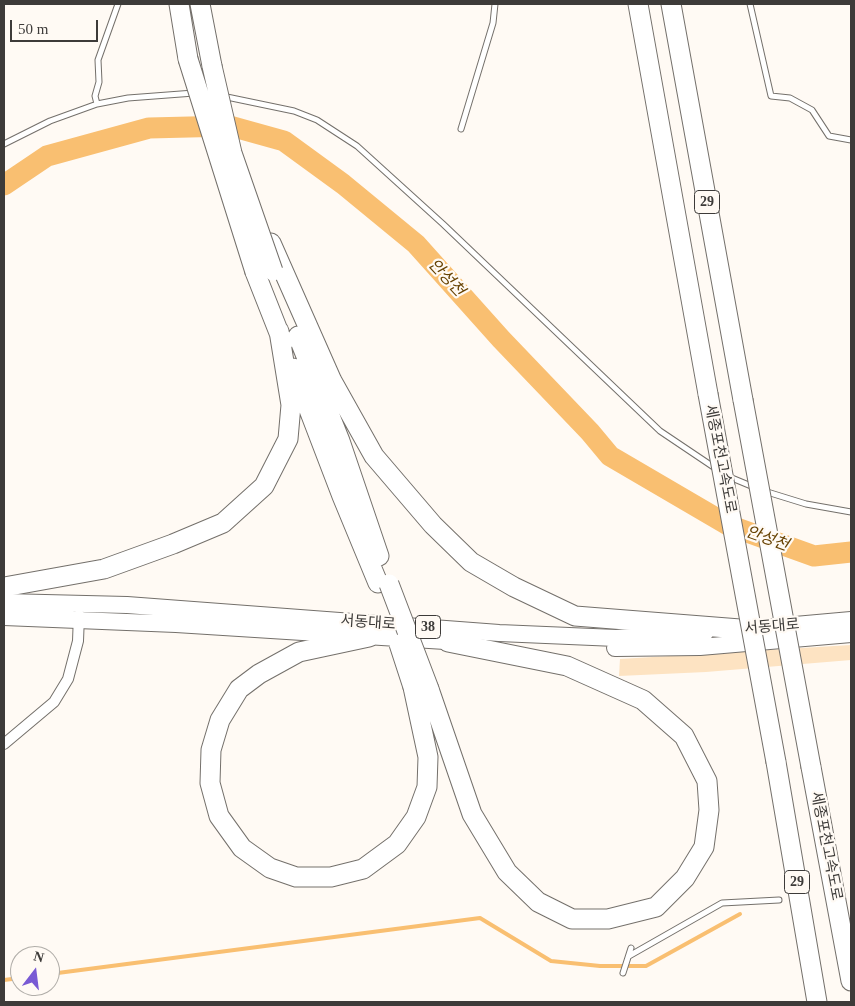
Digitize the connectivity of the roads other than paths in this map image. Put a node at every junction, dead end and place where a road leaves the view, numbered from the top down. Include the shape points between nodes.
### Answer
1 (118, 4) edge
2 (179, 4) edge
3 (200, 4) edge
4 (496, 4) edge
5 (638, 4) edge
6 (671, 4) edge
7 (750, 4) edge
8 (97, 104) junction
9 (461, 129) dead end
10 (851, 140) edge
11 (4, 144) edge
12 (270, 271) junction
13 (279, 331) junction
14 (851, 512) edge
15 (384, 583) junction
16 (4, 587) edge
17 (4, 602) edge
18 (79, 612) junction
19 (4, 616) edge
20 (851, 620) edge
21 (740, 630) junction
22 (851, 634) edge
23 (369, 637) junction
24 (448, 642) junction
25 (421, 688) junction
26 (4, 744) edge
27 (779, 900) dead end
28 (631, 948) dead end
29 (628, 958) junction
30 (623, 973) dead end
31 (851, 981) edge
32 (817, 1002) edge

1 - 8 lane via 98,60
2 - 12 highway, bridge via 188,59
3 - 12 highway, bridge via 232,154
4 - 9 lane
5 - 32 highway, 세종포천고속도로 / 29, bridge
6 - 31 highway, 세종포천고속도로 / 29, bridge
7 - 10 lane via 771,96 790,98 812,110 829,136
8 - 11 lane via 50,121
8 - 14 lane via 190,93 257,102 317,120 357,146 660,431 689,453 749,486 806,504
12 - 13 highway
12 - 15 highway via 340,441
12 - 21 highway via 374,456 433,525 471,562 575,616
13 - 15 highway via 342,496
13 - 16 highway via 291,405 288,438 264,486 223,523 173,544 104,569
15 - 25 highway, bridge
17 - 18 main road, 서동대로 / 38
18 - 19 main road, 서동대로 / 38
18 - 21 main road, 서동대로 / 38 via 606,638
18 - 23 main road, 서동대로 / 38
18 - 26 street via 78,641 68,679 54,702
20 - 21 main road, 서동대로 / 38
22 - 24 main road, 서동대로 / 38 via 700,647 613,648
23 - 24 main road, 서동대로 / 38
23 - 25 highway via 299,652 238,689 220,720 211,750 210,783 219,816 242,848 270,868 296,877 332,877 362,869 397,844 416,817 427,787 428,757
24 - 25 highway via 567,666 643,700 684,736 707,781 709,810 704,847 685,878 656,907 608,919 572,918 538,902 507,872 472,814
27 - 29 lane via 722,903
28 - 29 lane
29 - 30 lane

